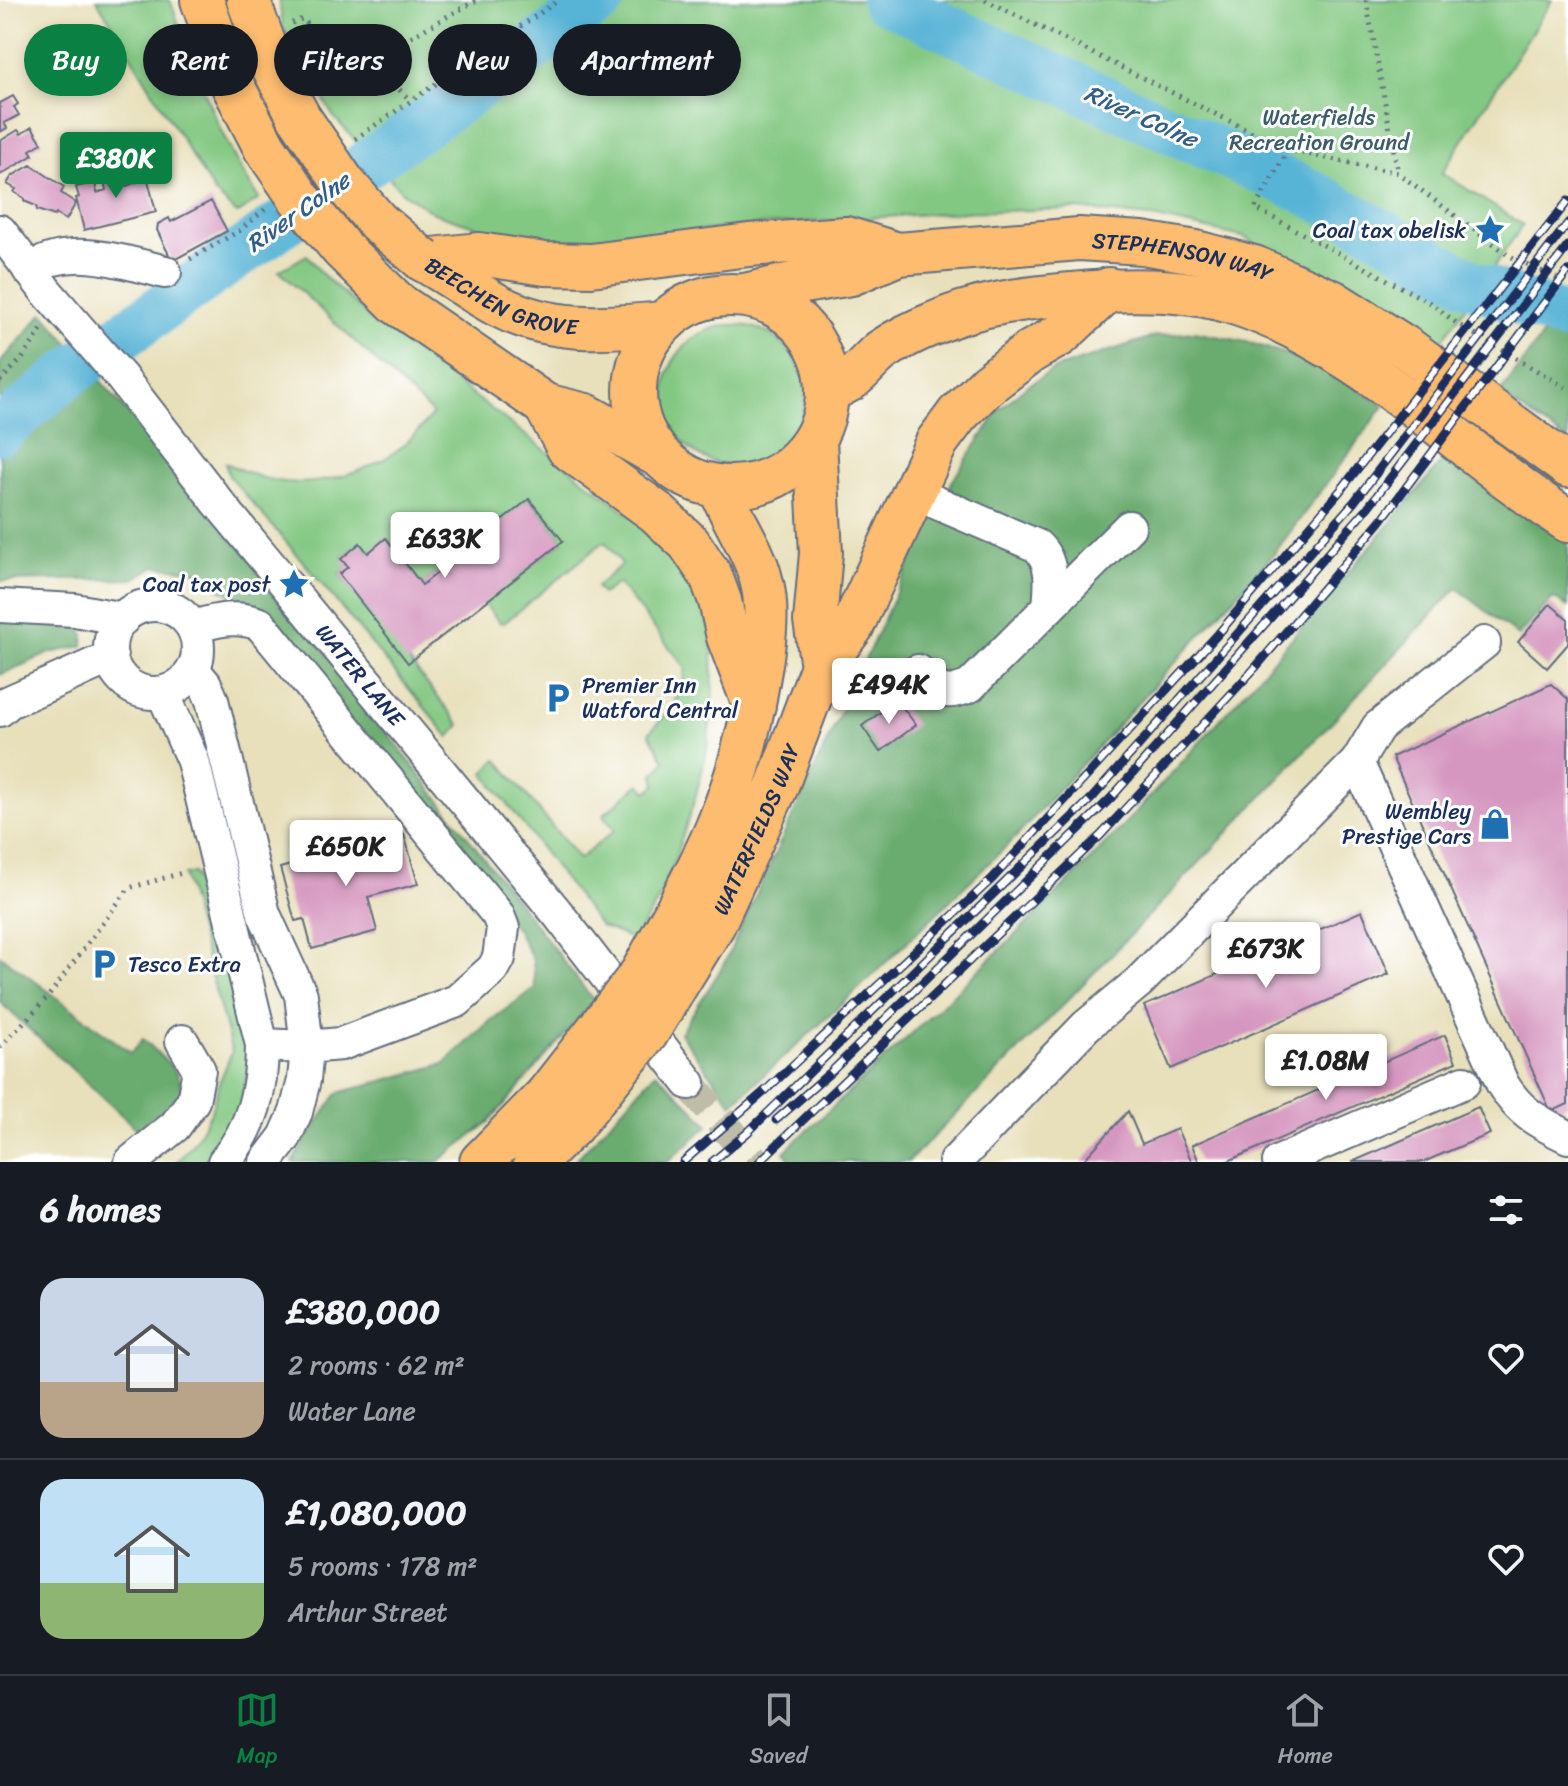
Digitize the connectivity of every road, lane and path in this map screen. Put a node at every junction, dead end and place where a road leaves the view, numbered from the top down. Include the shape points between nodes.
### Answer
1 (202, 0) edge
2 (248, 0) edge
3 (477, 0) edge
4 (559, 0) edge
5 (985, 0) edge
6 (1366, 0) edge
7 (290, 24) edge
8 (307, 24) edge
9 (412, 36) edge
10 (406, 96) edge
11 (410, 100) junction
12 (350, 143) dead end
13 (1288, 150) junction
14 (1398, 173) junction
15 (276, 202) dead end
16 (0, 231) edge
17 (898, 254) junction
18 (423, 260) junction
19 (29, 270) junction
20 (165, 272) joint
21 (1568, 284) edge
22 (1109, 289) junction
23 (745, 295) junction
24 (58, 323) junction
25 (662, 323) junction
26 (0, 381) edge
27 (1568, 389) edge
28 (828, 391) junction
29 (545, 405) junction
30 (815, 440) junction
31 (659, 456) junction
32 (1568, 466) edge
33 (721, 490) junction
34 (914, 493) junction
35 (1568, 521) edge
36 (1129, 527) dead end
37 (0, 606) edge
38 (1049, 607) junction
39 (123, 619) junction
40 (193, 627) junction
41 (1484, 643) dead end
42 (111, 657) junction
43 (822, 666) junction
44 (194, 671) junction
45 (918, 671) dead end
46 (163, 693) junction
47 (755, 705) junction
48 (0, 710) edge
49 (1357, 762) junction
50 (182, 873) dead end
51 (695, 918) junction
52 (182, 1041) dead end
53 (262, 1045) junction
54 (0, 1047) edge
55 (307, 1047) junction
56 (1464, 1082) dead end
57 (689, 1083) tunnel mouth
58 (558, 1112) junction
59 (1568, 1137) edge
60 (131, 1162) edge
61 (224, 1162) edge
62 (266, 1162) edge
63 (481, 1162) edge
64 (535, 1162) edge
65 (955, 1162) edge
66 (1279, 1162) edge

1 - 29 main road, bridge via 230,80 265,148 342,249 398,304
2 - 18 main road, BEECHEN GROVE, bridge via 274,69 324,156 378,222
3 - 9 path
4 - 11 path
5 - 13 path
6 - 14 path
7 - 8 path via 302,19
10 - 11 path
11 - 12 path
13 - 14 path
13 - 27 path via 1255,208 1432,304
14 - 21 path via 1508,255
15 - 20 path via 239,231
16 - 19 street, WATER LANE
17 - 18 main road via 846,238 591,265 479,254
17 - 23 main road, STEPHENSON WAY via 851,274
17 - 32 main road, STEPHENSON WAY via 1079,239 1169,247 1254,267 1332,301
18 - 25 main road, BEECHEN GROVE via 498,306 534,320 568,328
19 - 20 street via 51,258 78,255
19 - 24 street, WATER LANE
22 - 28 main road, STEPHENSON WAY via 1020,299 937,322 883,350 851,379
22 - 34 main road via 1060,335 988,384 958,414 937,442
22 - 35 main road, STEPHENSON WAY via 1200,296 1238,304 1293,326 1341,352
23 - 25 main road via 708,298
23 - 28 main road via 776,304 804,328 822,359
24 - 26 path
24 - 57 street, WATER LANE via 121,377
25 - 31 main road via 641,357 634,389 639,421
28 - 30 main road
29 - 31 main road via 586,415
29 - 47 main road via 568,448 656,512 689,543 711,576
30 - 33 main road via 774,478
30 - 43 main road, WATERFIELDS WAY via 821,553 815,621
31 - 33 main road via 702,487
33 - 47 main road, WATERFIELDS WAY via 755,560 766,605
34 - 38 street via 1037,546 1046,554 1051,578
34 - 43 main road via 852,627
36 - 38 street
37 - 39 street
38 - 45 street via 970,686 947,693
39 - 40 street via 133,610 160,605 184,616
39 - 42 street via 110,643
40 - 44 street via 198,641
40 - 55 street via 230,618 260,624 498,915 503,928 493,969 457,1001 341,1044
41 - 49 street via 1378,727
42 - 46 street via 124,682 150,694
42 - 48 street
43 - 51 main road, WATERFIELDS WAY via 777,786
44 - 46 street
44 - 55 street via 212,700 264,914 301,995
46 - 53 street via 193,761
47 - 51 main road, WATERFIELDS WAY
49 - 59 street via 1503,1085 1515,1105
49 - 65 street via 1139,982 1086,1026
50 - 54 path via 129,888 47,998
51 - 58 main road, WATERFIELDS WAY, bridge via 641,974
52 - 60 street via 199,1070 193,1101 175,1126
53 - 55 street
53 - 61 street via 262,1078 254,1110
55 - 62 street via 296,1112
56 - 66 street
58 - 63 main road, WATERFIELDS WAY
58 - 64 main road, WATERFIELDS WAY

